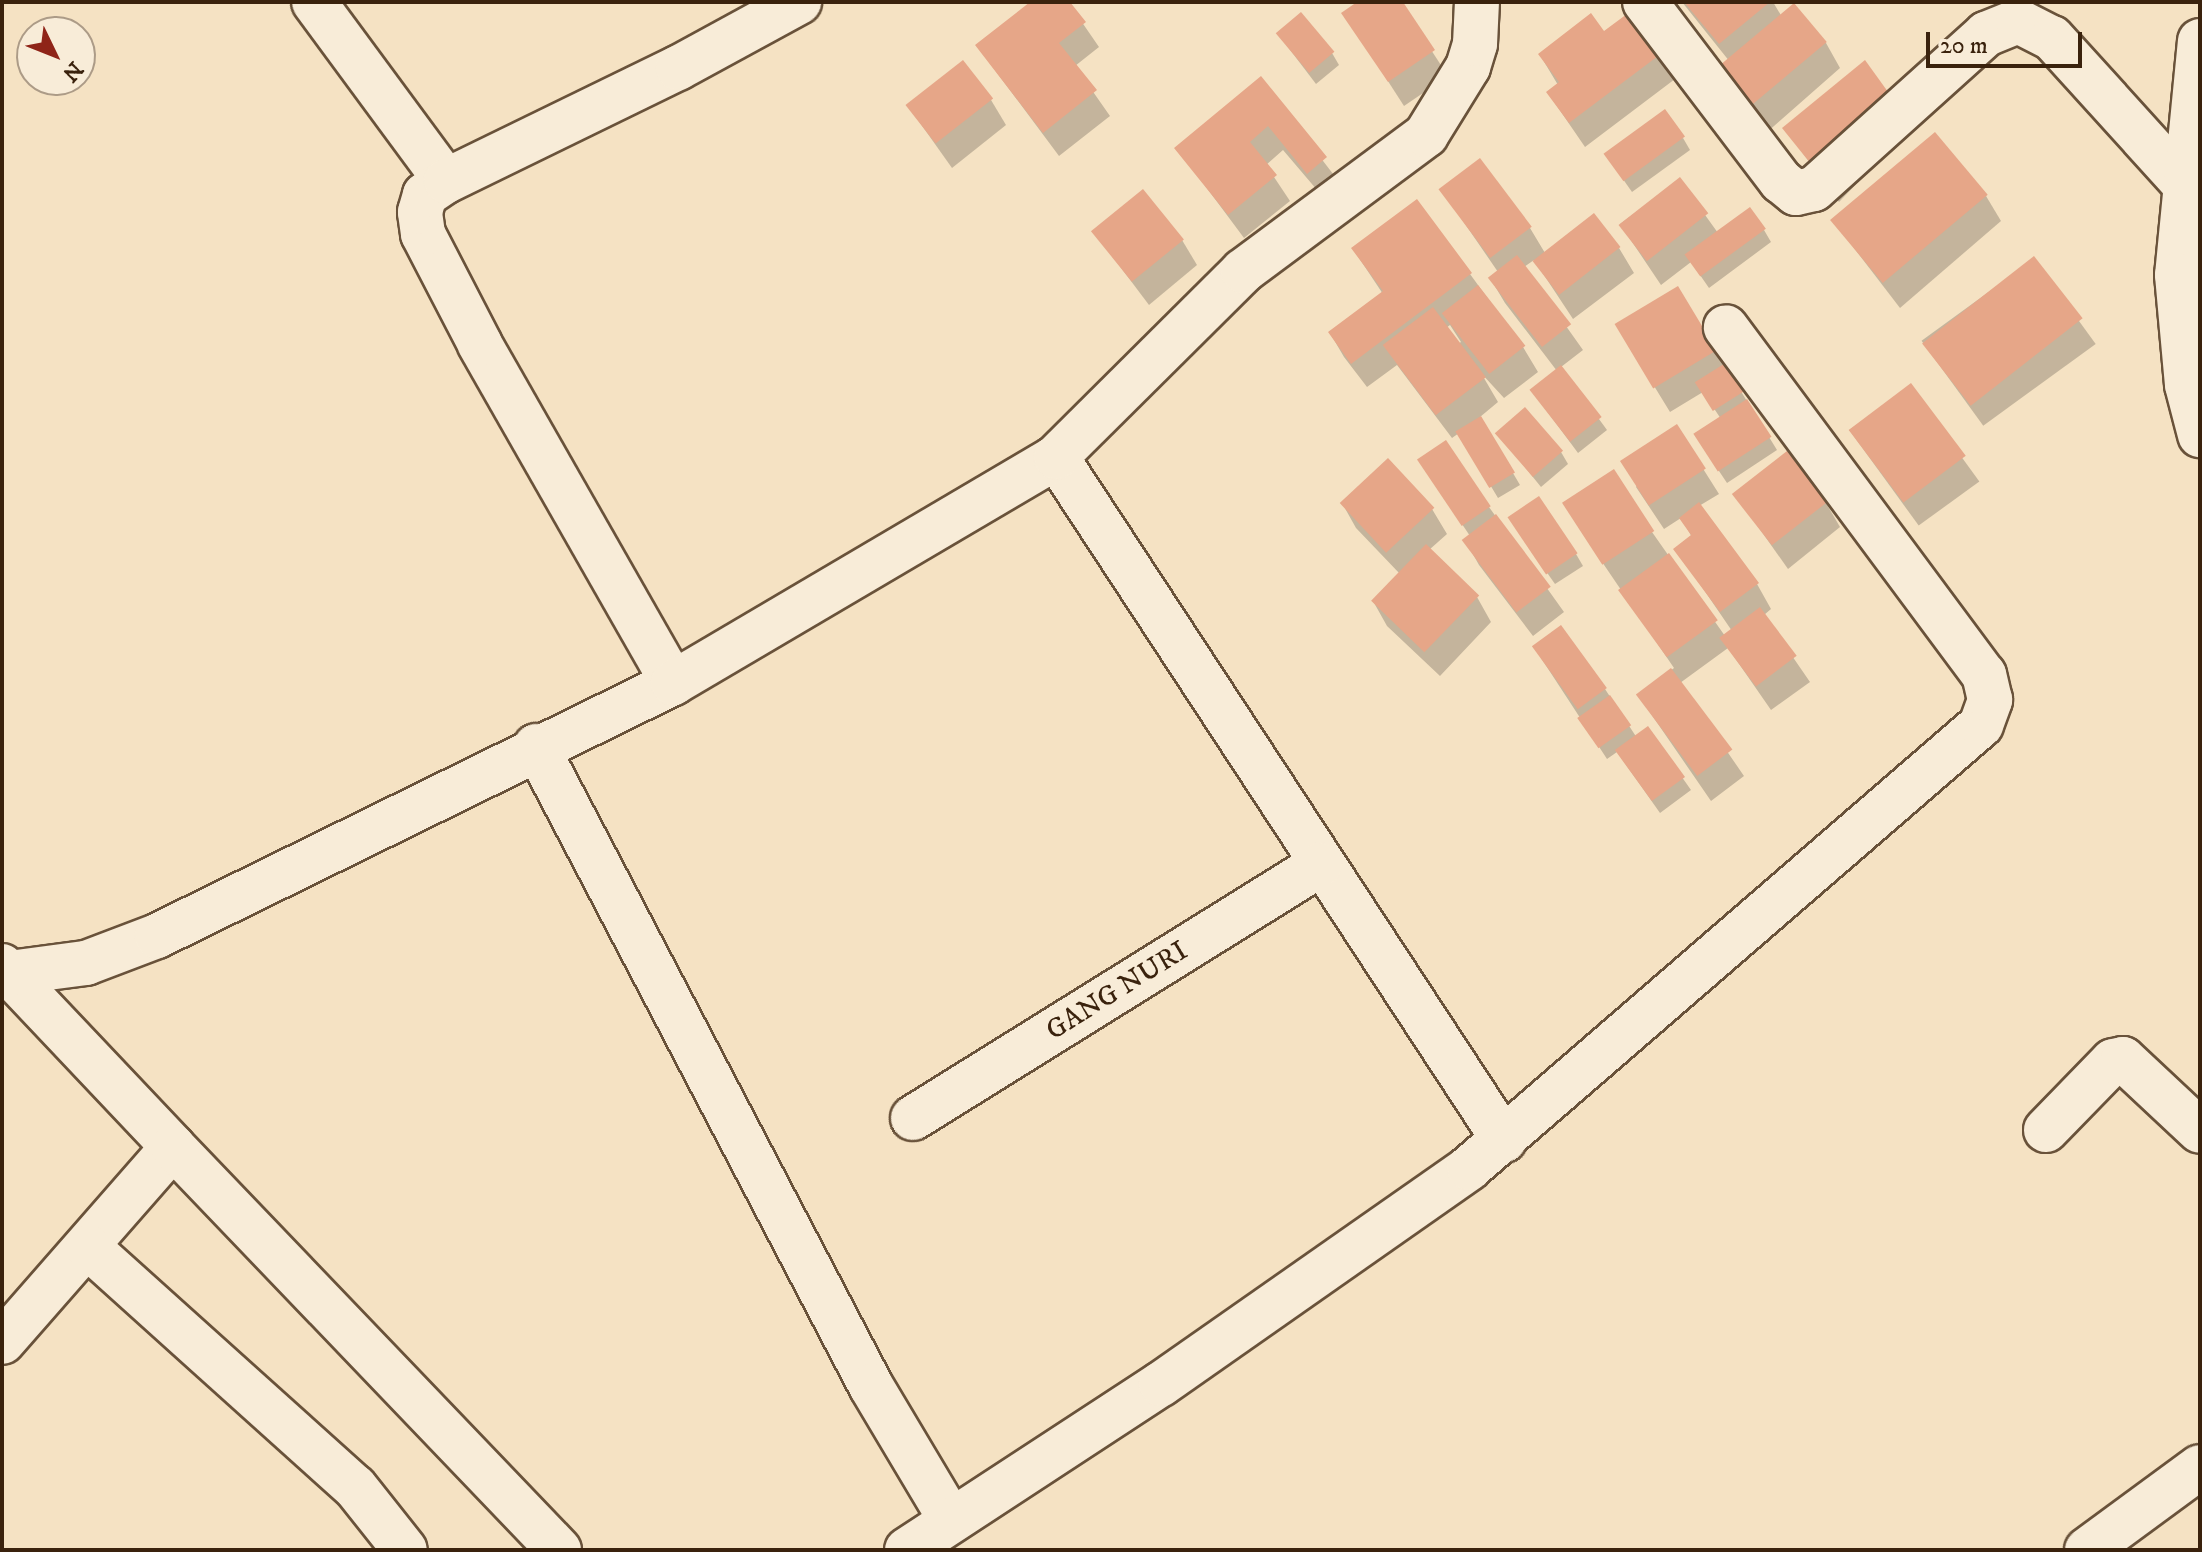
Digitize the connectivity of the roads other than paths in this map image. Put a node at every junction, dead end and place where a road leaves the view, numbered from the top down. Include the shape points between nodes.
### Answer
1 (314, 2) edge
2 (799, 2) edge
3 (1477, 2) edge
4 (1645, 2) edge
5 (2200, 41) edge
6 (446, 181) junction
7 (2186, 186) junction
8 (1726, 327) dead end
9 (2200, 435) edge
10 (1056, 457) junction
11 (673, 683) junction
12 (536, 746) junction
13 (1320, 865) junction
14 (6, 972) edge
15 (913, 1118) dead end
16 (2046, 1130) dead end
17 (2200, 1131) edge
18 (1504, 1140) junction
19 (173, 1147) junction
20 (88, 1247) junction
21 (2, 1342) edge
22 (2200, 1467) edge
23 (951, 1520) junction
24 (405, 1550) edge
25 (559, 1550) edge
26 (907, 1550) edge
27 (2087, 1550) edge

1 - 6 street
2 - 6 street via 678,68
3 - 10 street via 1468,67 1426,135 1243,271
4 - 7 street via 1781,181 1796,193 1814,189 1986,34 2018,21 2052,38
5 - 7 street
6 - 11 street via 425,195 423,234
7 - 9 street via 2177,275 2187,385
8 - 18 street via 1975,663 1990,692 1989,708 1971,738
10 - 11 street
10 - 13 street
11 - 12 street
12 - 14 street via 157,936 86,963
12 - 23 street via 857,1359
13 - 15 street, GANG NURI
13 - 18 street
14 - 19 street
16 - 17 street via 2113,1061 2123,1059
18 - 23 street via 1174,1375
19 - 20 street
19 - 25 street
20 - 21 street
20 - 24 street via 355,1487
22 - 27 street
23 - 26 street

